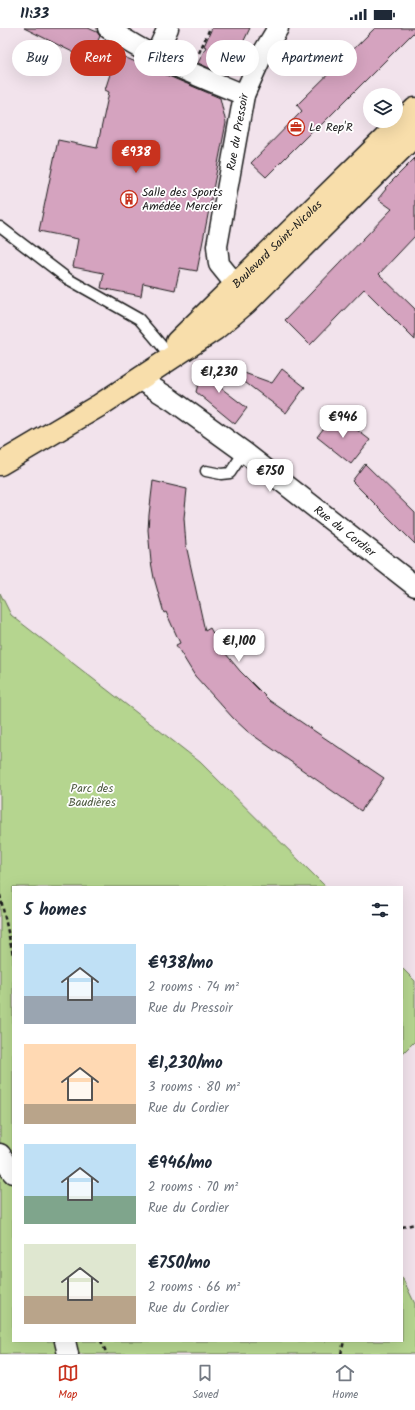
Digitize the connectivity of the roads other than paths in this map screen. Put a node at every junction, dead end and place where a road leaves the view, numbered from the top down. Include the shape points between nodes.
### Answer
1 (108, 28) edge
2 (168, 28) edge
3 (278, 28) edge
4 (162, 40) edge
5 (134, 45) edge
6 (198, 75) edge
7 (244, 95) junction
8 (415, 109) edge
9 (415, 135) edge
10 (0, 227) edge
11 (236, 284) junction
12 (167, 352) junction
13 (139, 379) junction
14 (244, 452) junction
15 (0, 464) edge
16 (206, 471) dead end
17 (415, 586) edge
18 (0, 1154) edge
19 (12, 1172) edge
20 (65, 1342) edge
21 (68, 1354) edge

1 - 5 street
2 - 4 street
3 - 7 street, Rue du Pressoir via 263,53
6 - 7 street
7 - 11 street, Rue du Pressoir via 217,246 219,264
8 - 11 main road, Boulevard Saint-Nicolas
9 - 13 main road, Boulevard Saint-Nicolas via 246,303 215,329
10 - 12 lane via 68,279 139,319
11 - 12 main road, Boulevard Saint-Nicolas
12 - 13 main road, Boulevard Saint-Nicolas
13 - 14 street, Rue du Cordier
13 - 15 main road, Boulevard Saint-Nicolas
14 - 16 lane via 230,473
14 - 17 street, Rue du Cordier
18 - 19 street
20 - 21 street

